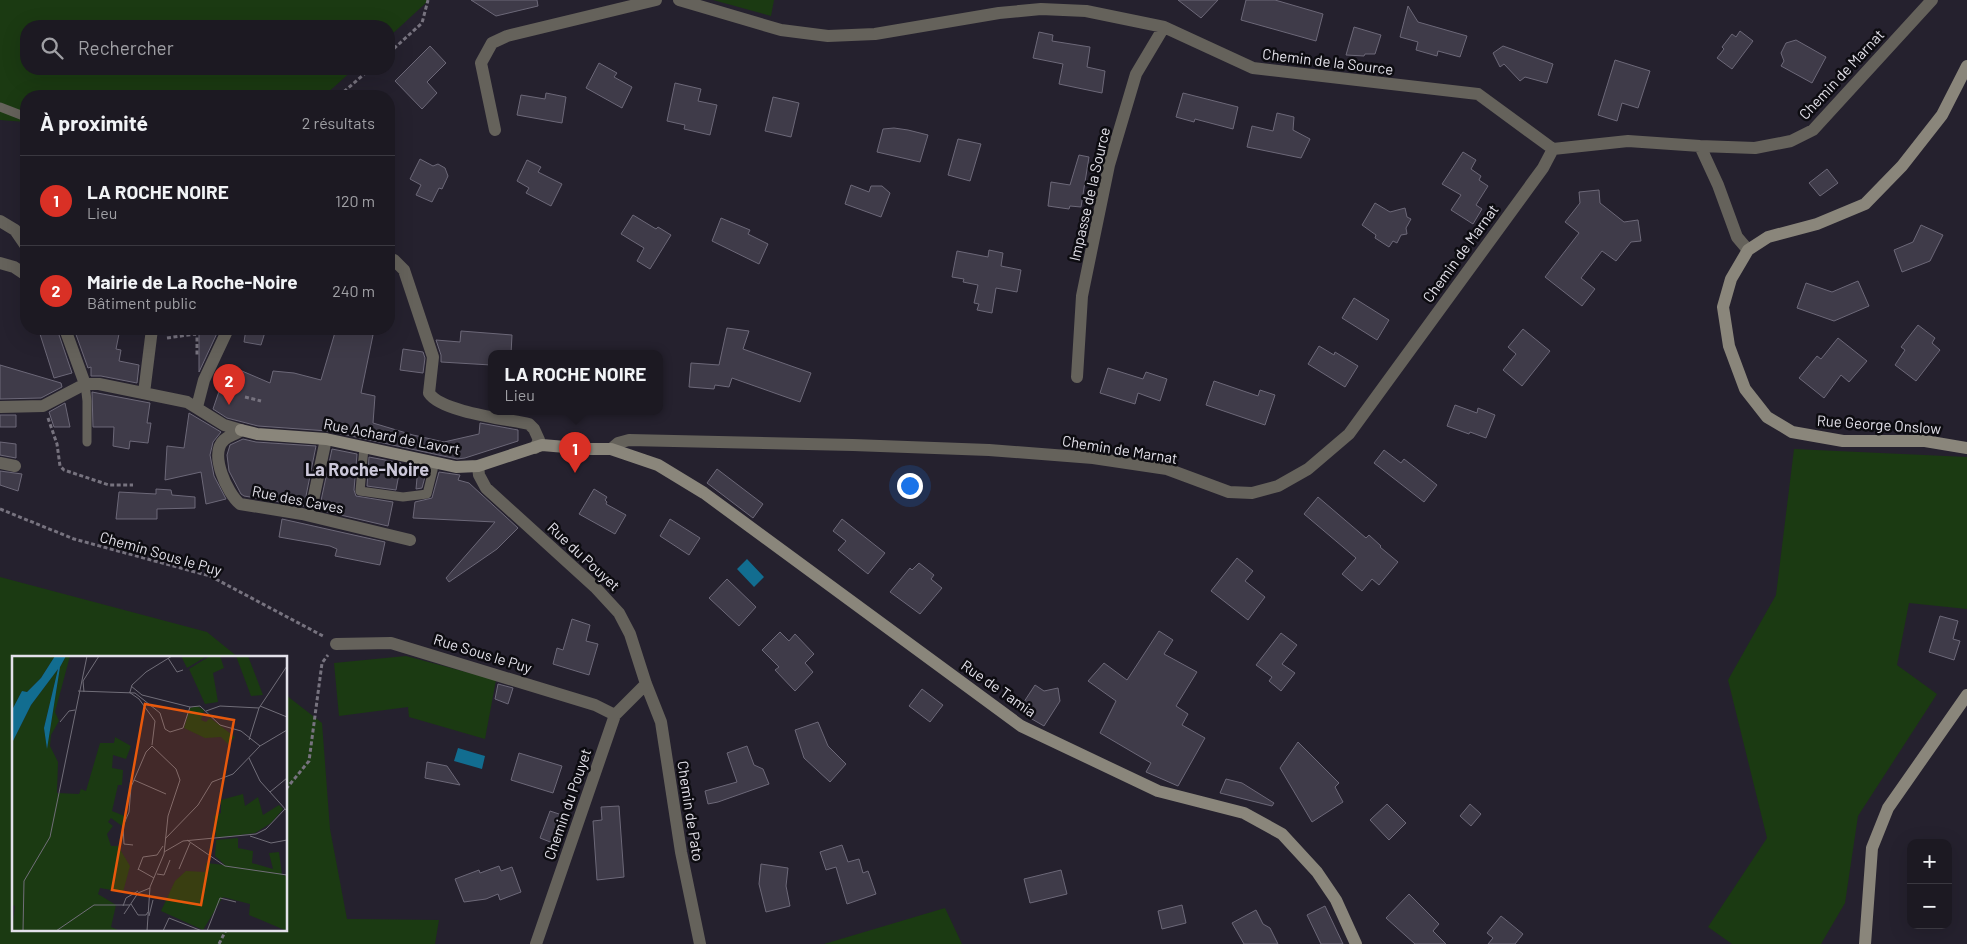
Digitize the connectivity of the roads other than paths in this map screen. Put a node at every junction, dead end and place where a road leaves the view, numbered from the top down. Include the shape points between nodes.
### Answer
1 (656, 0) edge
2 (679, 0) edge
3 (1932, 0) edge
4 (1164, 27) junction
5 (1967, 66) edge
6 (0, 107) edge
7 (20, 115) edge
8 (495, 130) dead end
9 (1700, 146) junction
10 (1553, 150) junction
11 (0, 221) edge
12 (20, 237) edge
13 (1748, 250) junction
14 (395, 261) edge
15 (0, 263) edge
16 (20, 271) edge
17 (67, 335) edge
18 (151, 335) edge
19 (224, 335) edge
20 (1077, 377) dead end
21 (85, 384) junction
22 (144, 393) junction
23 (0, 407) edge
24 (197, 407) junction
25 (241, 430) junction
26 (326, 439) junction
27 (87, 442) dead end
28 (364, 448) junction
29 (535, 448) junction
30 (1967, 448) edge
31 (611, 449) junction
32 (435, 462) junction
33 (0, 463) edge
34 (15, 466) dead end
35 (478, 466) junction
36 (312, 505) dead end
37 (410, 540) dead end
38 (336, 644) road end
39 (646, 684) junction
40 (1967, 695) edge
41 (615, 715) junction
42 (536, 944) edge
43 (700, 944) edge
44 (1356, 944) edge
45 (1865, 944) edge

1 - 8 street via 507,36 492,43 481,63
2 - 4 street, Chemin de la Source via 781,30 828,36 875,34 1041,9 1086,11
3 - 9 street, Chemin de Marnat via 1813,130 1791,141 1755,148
4 - 10 street, Chemin de la Source via 1253,68 1478,94
4 - 20 street, Impasse de la Source via 1136,74 1109,165 1082,296
5 - 13 street, Rue George Onslow via 1942,115 1902,166 1865,204 1817,224 1768,237
6 - 7 lane
9 - 10 street, Chemin de Marnat via 1628,141
9 - 13 street via 1737,237
10 - 31 street, Chemin de Marnat via 1349,434 1308,469 1278,486 1252,493 1230,492 1167,469 1093,458 989,450 629,440 618,442
11 - 12 street
13 - 30 street, Rue George Onslow via 1732,279 1723,307 1729,346 1745,389 1767,417 1792,432 1842,441 1925,441
14 - 29 street via 404,270 433,357 429,394 449,408 529,424 539,440
15 - 16 street
17 - 21 street
18 - 22 street
19 - 24 street via 204,380
21 - 22 street
21 - 23 street via 43,406
21 - 27 lane
22 - 24 street via 177,399
24 - 25 street via 224,425
25 - 26 street, Rue Achard de Lavort
25 - 37 street, Rue des Caves via 223,441 218,450 218,462 233,498 240,504 302,514
26 - 28 street, Rue Achard de Lavort
26 - 36 street
28 - 32 street, Rue Achard de Lavort
28 - 32 lane via 360,491 403,498 427,494
29 - 31 street, Rue de Tamia via 542,445
29 - 35 street, Rue Achard de Lavort
31 - 44 street, Rue de Tamia via 658,465 704,493 1021,726 1158,791 1244,813 1282,834 1336,900
32 - 35 street, Rue Achard de Lavort via 456,467
33 - 34 street
35 - 39 street, Rue du Pouyet via 486,488 595,587 619,613 630,634
38 - 41 street, Rue Sous le Puy via 391,643 595,705
39 - 41 street, Chemin du Pouyet
39 - 43 street, Chemin de Pato via 661,722 680,852
40 - 45 street via 1888,808 1872,848
41 - 42 street, Chemin du Pouyet

